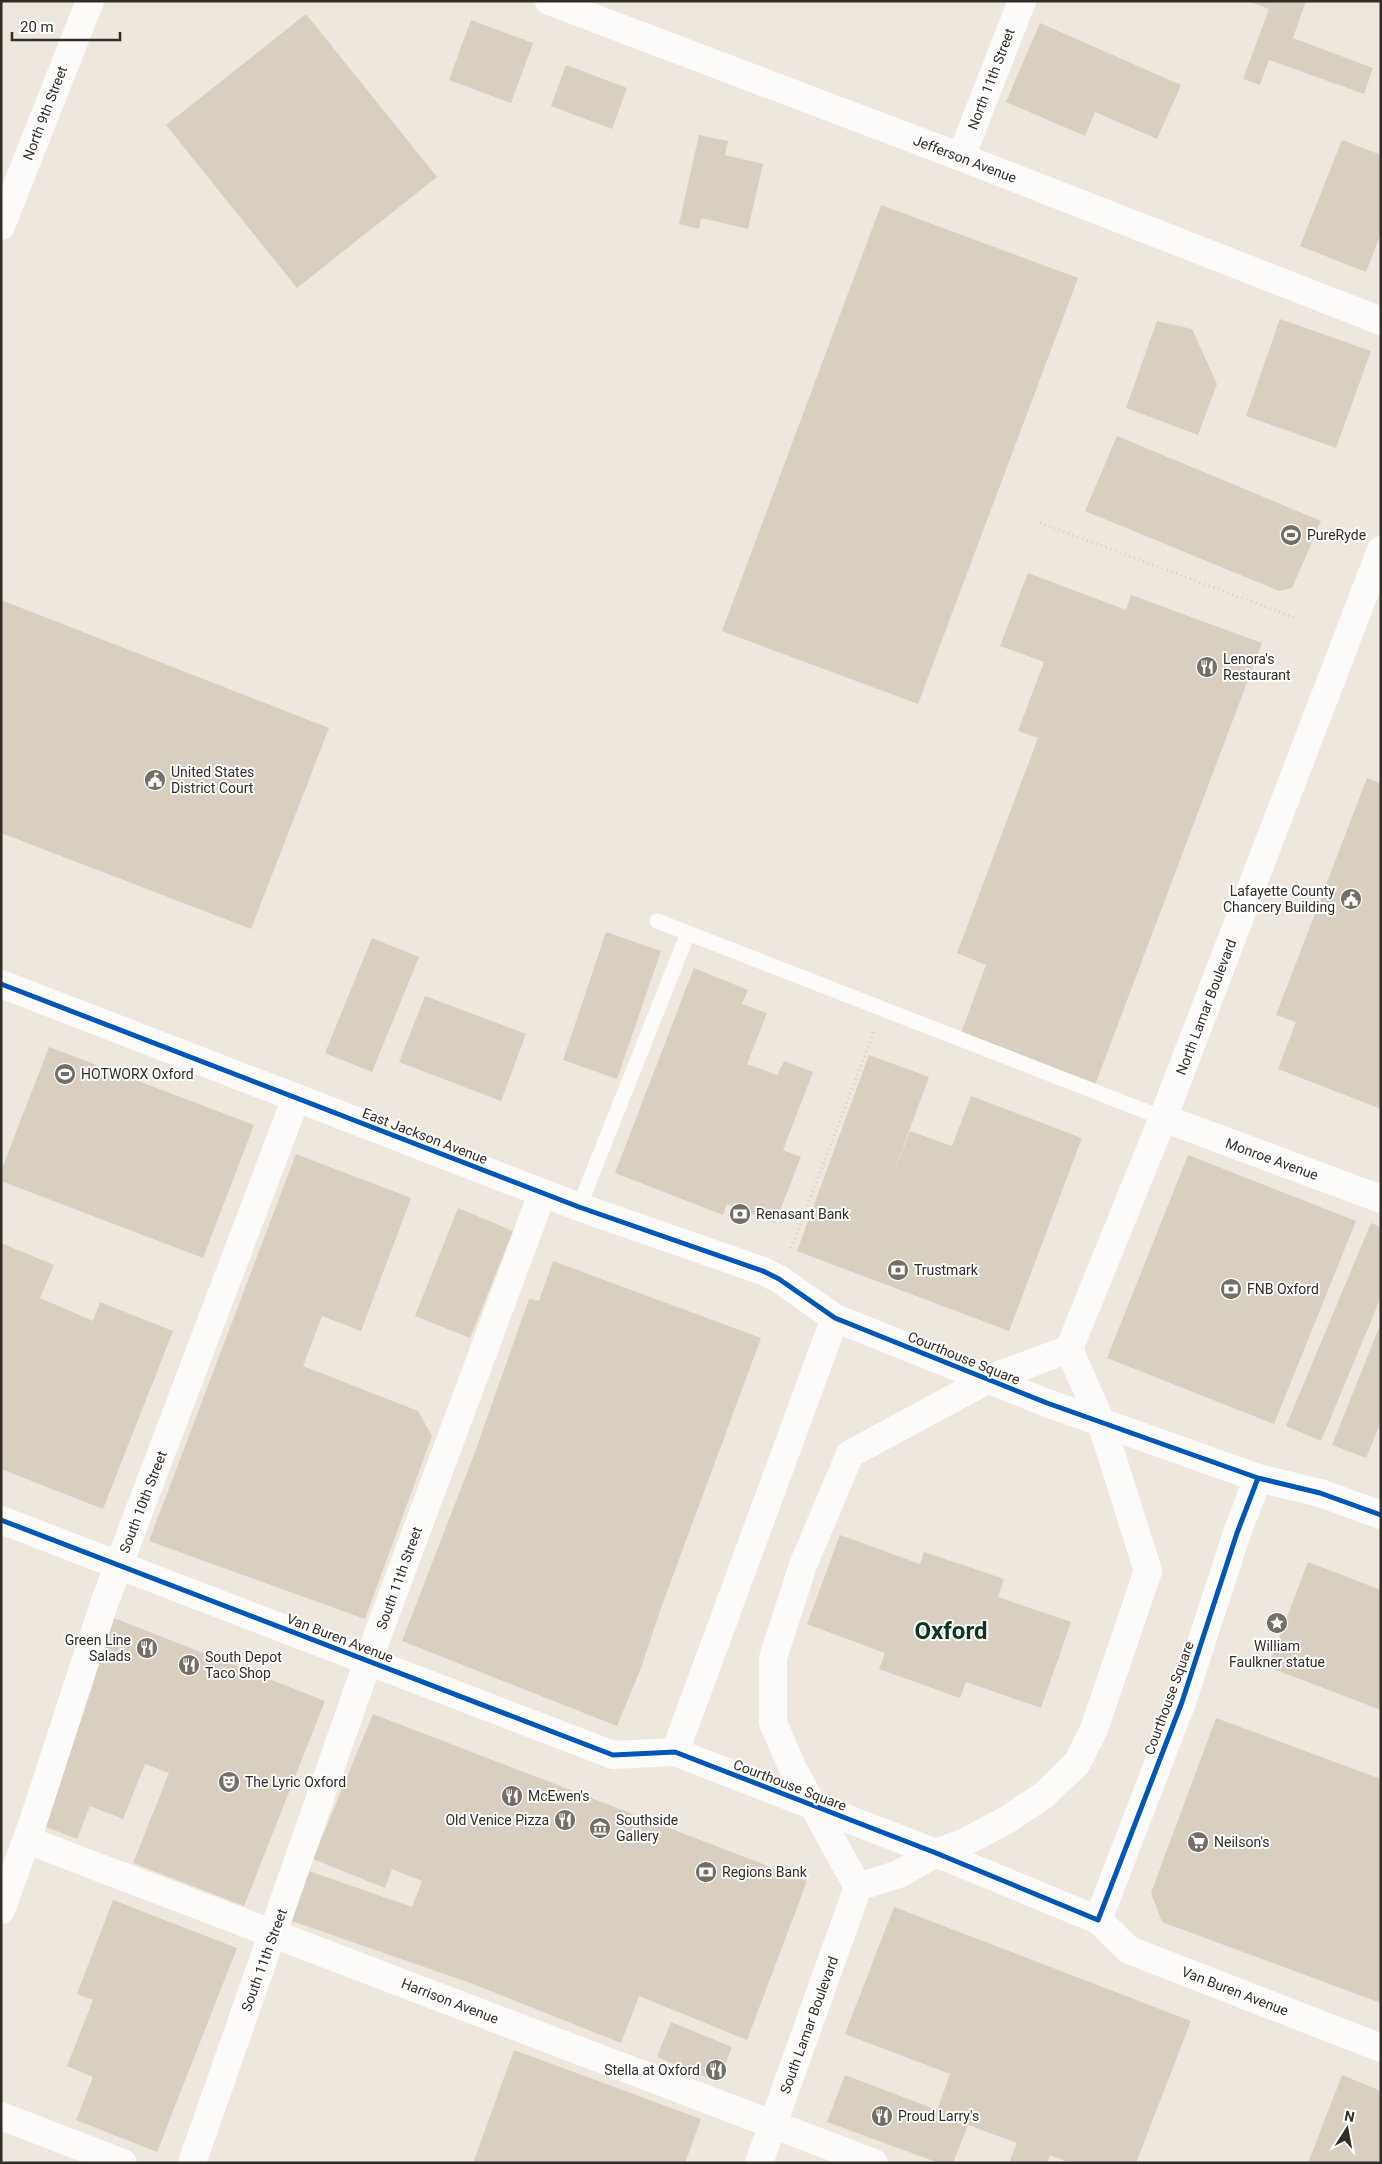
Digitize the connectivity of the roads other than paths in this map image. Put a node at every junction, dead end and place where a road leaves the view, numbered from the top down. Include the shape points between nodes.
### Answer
1 (90, 1) edge
2 (548, 1) edge
3 (1022, 1) edge
4 (961, 157) junction
5 (1, 226) edge
6 (1381, 321) edge
7 (1381, 550) edge
8 (657, 920) dead end
9 (688, 934) junction
10 (1, 984) edge
11 (296, 1098) junction
12 (1163, 1118) junction
13 (542, 1194) junction
14 (1381, 1199) edge
15 (578, 1208) junction
16 (835, 1318) junction
17 (1069, 1349) junction
18 (989, 1380) junction
19 (1101, 1422) junction
20 (1258, 1478) junction
21 (1381, 1515) edge
22 (1, 1520) edge
23 (120, 1566) junction
24 (368, 1661) junction
25 (675, 1752) junction
26 (815, 1806) junction
27 (26, 1840) junction
28 (936, 1853) junction
29 (858, 1887) junction
30 (1, 1910) edge
31 (1098, 1920) junction
32 (274, 1934) junction
33 (1381, 2048) edge
34 (1, 2116) edge
35 (773, 2124) junction
36 (123, 2163) edge
37 (192, 2163) edge
38 (759, 2163) edge
39 (874, 2163) edge

1 - 5 street, North 9th Street
2 - 4 street, Jefferson Avenue
3 - 4 street, North 11th Street
4 - 6 street, Jefferson Avenue
7 - 12 street, North Lamar Boulevard
8 - 9 lane
9 - 12 lane
9 - 15 lane
10 - 11 street, East Jackson Avenue
11 - 13 street, East Jackson Avenue
11 - 23 street, South 10th Street
12 - 14 street, Monroe Avenue
12 - 17 street, North Lamar Boulevard
13 - 15 street, East Jackson Avenue
13 - 24 street, South 11th Street
15 - 16 street, East Jackson Avenue via 764,1272
16 - 18 street, Courthouse Square
16 - 25 street
17 - 18 street
17 - 19 street
18 - 19 street, Courthouse Square
18 - 26 street, Courthouse Square via 850,1454 803,1565 773,1658 773,1723 794,1771
19 - 20 street, Courthouse Square
19 - 28 street via 1148,1572 1098,1720 1077,1763 1044,1795 1005,1821
20 - 21 street via 1320,1492
20 - 31 street, Courthouse Square via 1182,1702
22 - 23 street, Van Buren Avenue
23 - 24 street, Van Buren Avenue
23 - 27 street, South 10th Street via 105,1601
24 - 25 street, Van Buren Avenue via 613,1755
24 - 32 street, South 11th Street
25 - 26 street, Courthouse Square
26 - 28 street, Courthouse Square
26 - 29 street
27 - 30 street, South 10th Street
27 - 32 street, Harrison Avenue
28 - 29 street via 899,1874
28 - 31 street, Courthouse Square
29 - 35 street, South Lamar Boulevard
31 - 33 street, Van Buren Avenue via 1129,1950
32 - 35 street, Harrison Avenue
32 - 37 street, South 11th Street
34 - 36 street
35 - 38 street, South Lamar Boulevard
35 - 39 street, Harrison Avenue

